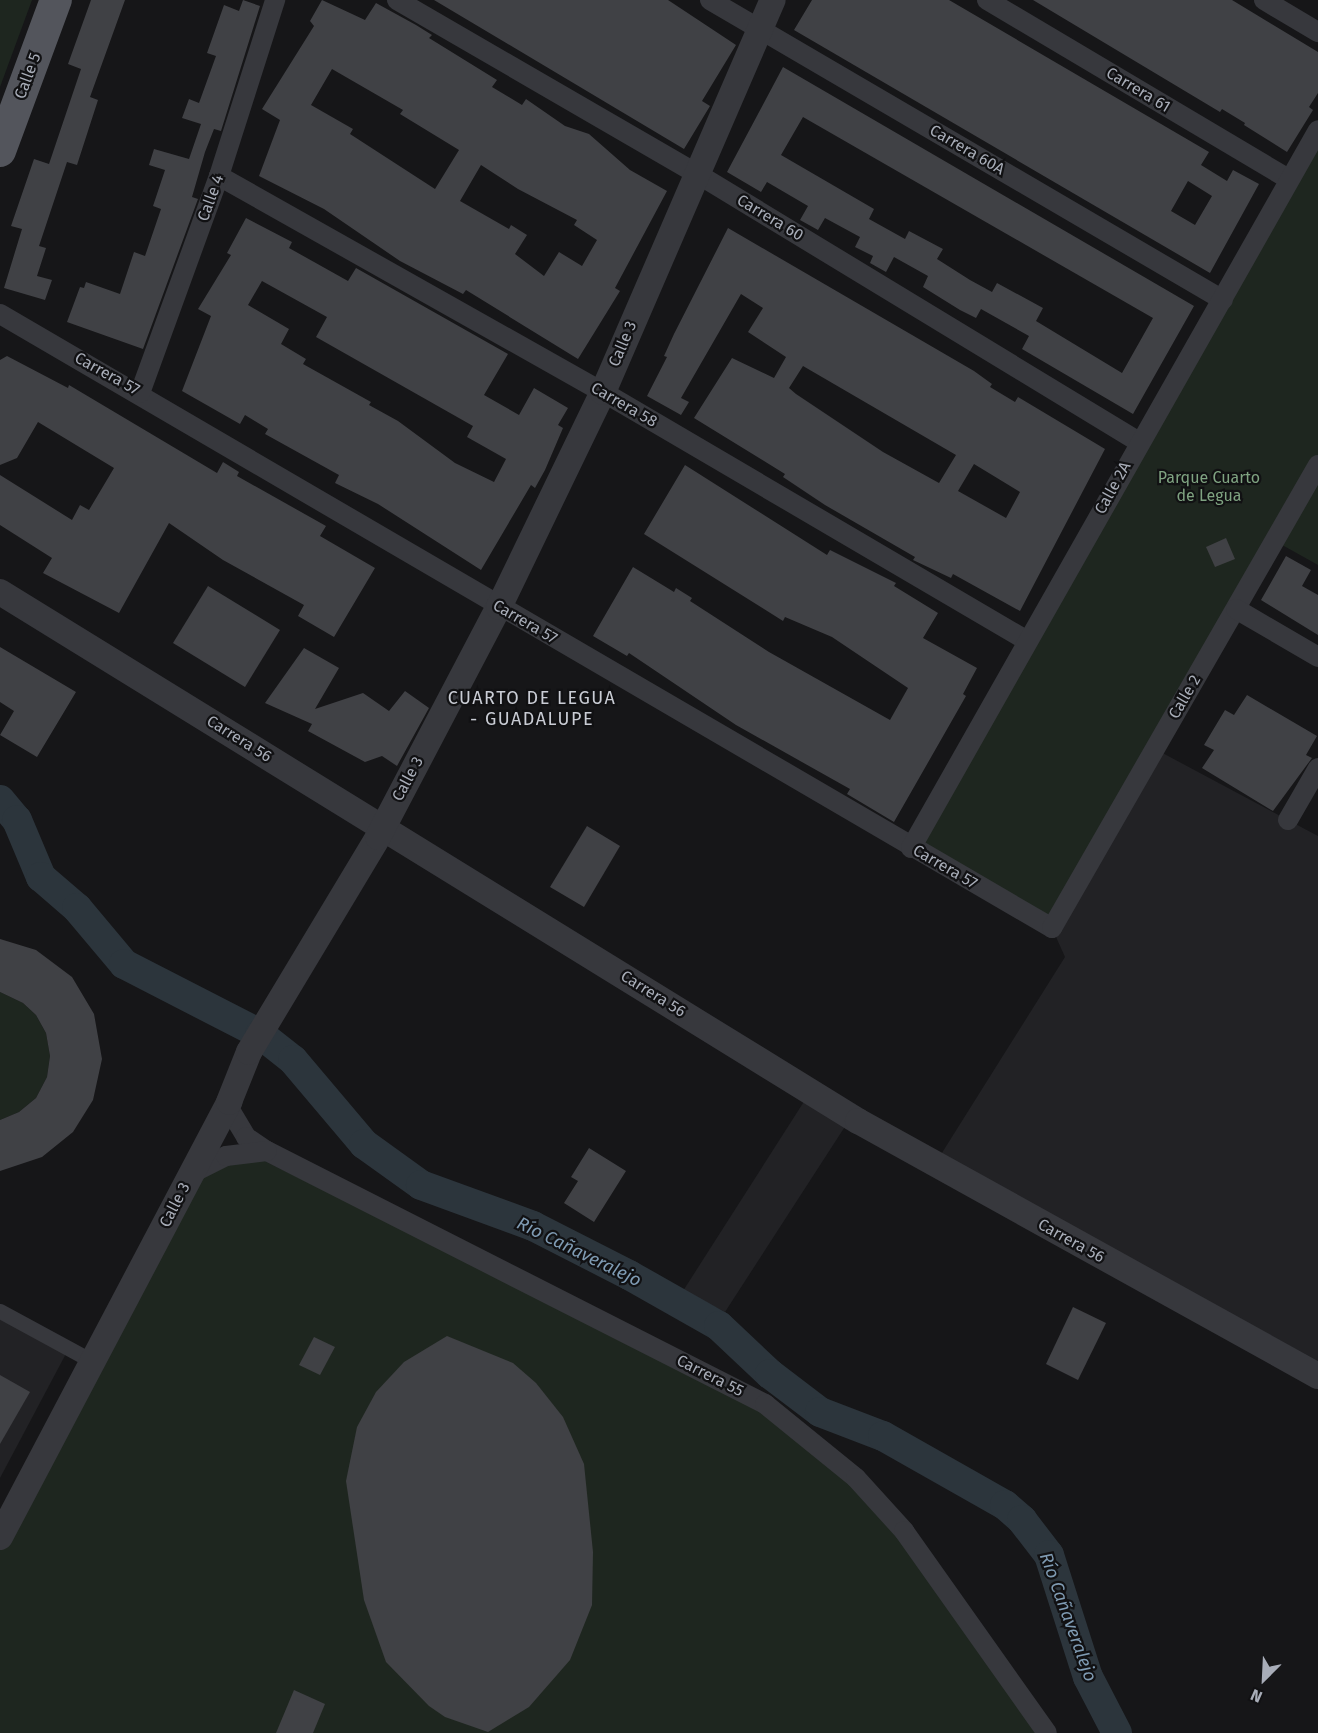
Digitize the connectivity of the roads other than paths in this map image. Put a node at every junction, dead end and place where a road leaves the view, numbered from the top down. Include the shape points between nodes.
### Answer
1 (42, 0) edge
2 (56, 0) edge
3 (275, 0) edge
4 (397, 0) edge
5 (710, 0) edge
6 (773, 0) edge
7 (987, 0) edge
8 (1264, 0) edge
9 (760, 28) junction
10 (1318, 32) edge
11 (0, 114) edge
12 (1318, 130) edge
13 (0, 152) edge
14 (696, 173) junction
15 (219, 176) junction
16 (1289, 179) junction
17 (1223, 300) junction
18 (0, 314) edge
19 (603, 392) junction
20 (141, 393) junction
21 (1139, 442) junction
22 (1318, 465) edge
23 (0, 591) edge
24 (499, 607) junction
25 (1236, 609) junction
26 (1026, 640) junction
27 (1318, 657) edge
28 (1318, 768) edge
29 (1288, 820) dead end
30 (383, 828) junction
31 (911, 848) junction
32 (1052, 928) joint
33 (229, 1102) junction
34 (267, 1151) junction
35 (190, 1174) junction
36 (0, 1311) edge
37 (94, 1362) junction
38 (1318, 1376) edge
39 (0, 1537) edge
40 (1047, 1733) edge

1 - 11 main road, Calle 5
2 - 13 main road, Calle 5
3 - 15 street, Calle 4
4 - 14 street, Carrera 60
5 - 9 street, Carrera 60A
6 - 9 street, Calle 3
7 - 16 street, Carrera 61
8 - 10 street
9 - 14 street, Calle 3
9 - 17 street, Carrera 60A
12 - 16 street, Calle 2A
14 - 19 street, Calle 3
14 - 21 street, Carrera 60
15 - 19 street, Carrera 58
15 - 20 street, Calle 4
16 - 17 street, Calle 2A
17 - 21 street, Calle 2A
18 - 20 street, Carrera 57
19 - 24 street, Calle 3
19 - 26 street, Carrera 58
20 - 24 street, Carrera 57
21 - 26 street, Calle 2A
22 - 25 street, Calle 2
23 - 30 street, Carrera 56
24 - 30 street, Calle 3
24 - 31 street, Carrera 57
25 - 27 street
25 - 32 street, Calle 2
26 - 31 street, Calle 2A
28 - 29 street
30 - 33 street, Calle 3 via 274,1007 249,1052
30 - 38 street, Carrera 56 via 935,1167
31 - 32 street, Carrera 57
33 - 34 street, Carrera 55 via 246,1137
33 - 35 street, Calle 3
34 - 35 street via 226,1156
34 - 40 street, Carrera 55 via 765,1404 856,1478 903,1531
35 - 37 street, Calle 3
36 - 37 street
37 - 39 street, Calle 3

